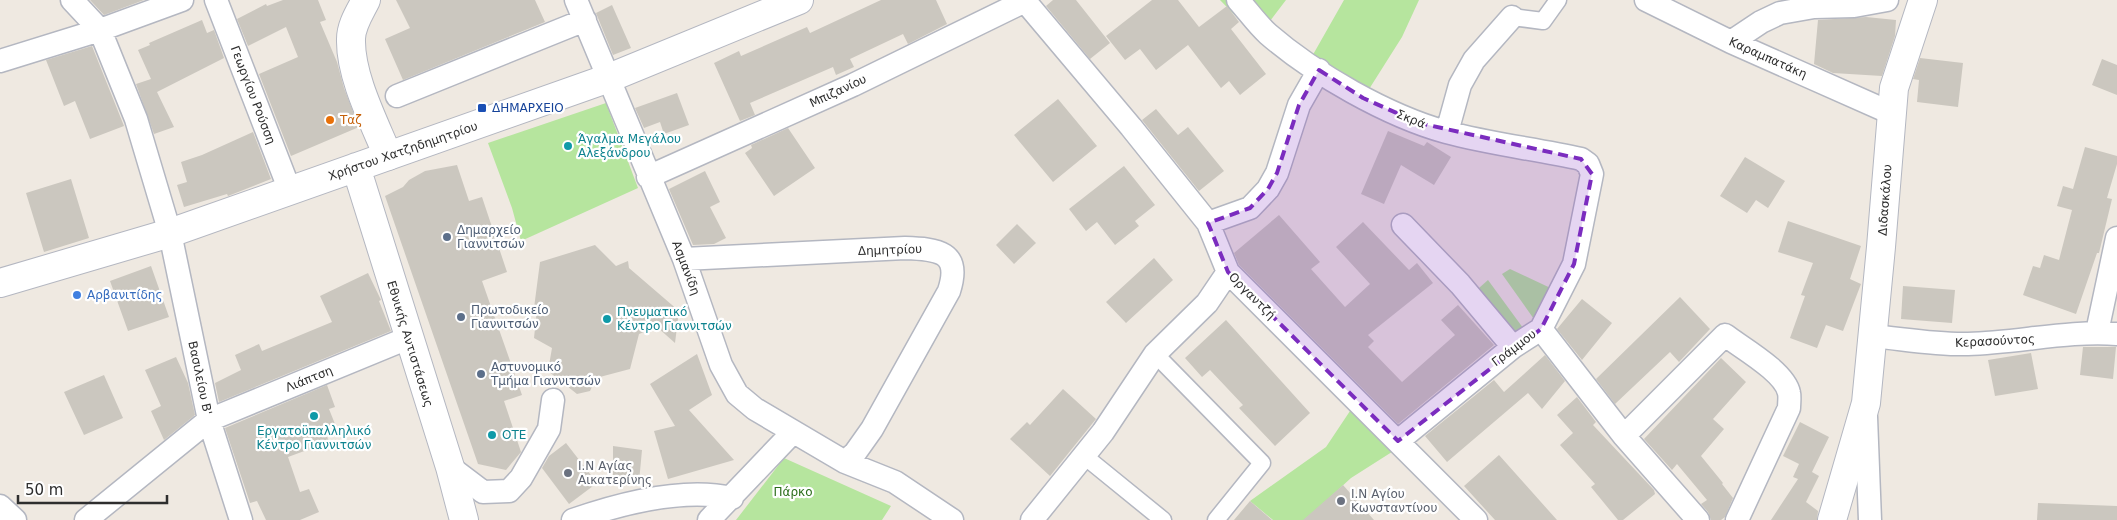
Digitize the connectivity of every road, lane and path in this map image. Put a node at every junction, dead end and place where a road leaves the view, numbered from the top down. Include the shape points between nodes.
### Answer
1 (72, 0) edge
2 (182, 0) edge
3 (216, 0) edge
4 (366, 0) edge
5 (799, 0) edge
6 (1238, 0) edge
7 (1558, 0) edge
8 (1646, 0) edge
9 (1887, 0) edge
10 (1923, 0) edge
11 (1024, 1) edge
12 (1815, 3) edge
13 (580, 10) edge
14 (1512, 17) joint
15 (100, 30) junction
16 (1731, 42) junction
17 (0, 61) edge
18 (1319, 70) junction
19 (609, 78) junction
20 (398, 96) dead end
21 (1891, 113) junction
22 (1447, 132) junction
23 (388, 156) junction
24 (356, 167) junction
25 (648, 177) junction
26 (290, 190) junction
27 (1590, 193) joint
28 (1208, 223) junction
29 (1403, 225) dead end
30 (170, 233) junction
31 (2117, 238) edge
32 (684, 259) junction
33 (1228, 272) junction
34 (0, 283) edge
35 (1541, 329) junction
36 (2107, 333) edge
37 (1872, 336) junction
38 (408, 338) junction
39 (1513, 347) junction
40 (1155, 354) junction
41 (552, 400) dead end
42 (1866, 403) junction
43 (210, 420) junction
44 (794, 432) junction
45 (1624, 436) junction
46 (1398, 441) junction
47 (1083, 454) junction
48 (845, 462) junction
49 (450, 467) junction
50 (732, 498) junction
51 (0, 506) edge
52 (458, 514) edge
53 (15, 520) edge
54 (86, 520) edge
55 (241, 520) edge
56 (573, 520) edge
57 (709, 520) edge
58 (952, 520) edge
59 (1032, 520) edge
60 (1163, 520) edge
61 (1216, 520) edge
62 (1476, 520) edge
63 (1698, 520) edge
64 (1737, 520) edge
65 (1832, 520) edge
66 (1870, 520) edge

1 - 15 street
2 - 15 street
3 - 26 street, Γεωργίου Ρούσση
4 - 23 main road via 355,20 351,38 354,63
5 - 19 main road, Χρήστου Χατζηδημητρίου
6 - 18 street, Σκρά via 1267,33
7 - 14 street via 1542,21
8 - 16 street, Καραμπατάκη
9 - 12 street via 1854,6
10 - 21 main road, Διδασκάλου via 1894,88
11 - 25 street, Μπιζανίου via 853,85
11 - 28 street, Οργαντζή
12 - 16 street via 1780,13
13 - 19 street, Ασμανίδη
13 - 20 street
14 - 22 street via 1474,60 1460,85
15 - 17 street
15 - 30 street, Βασιλείου Β' via 136,120
16 - 21 street, Καραμπατάκη
18 - 22 street, Σκρά via 1363,98
18 - 28 street via 1299,105 1277,173 1268,189 1250,208
19 - 23 main road, Χρήστου Χατζηδημητρίου
19 - 25 street, Ασμανίδη
21 - 37 main road, Διδασκάλου
22 - 27 street, Σκρά via 1580,158 1588,164 1592,174
23 - 24 main road, Χρήστου Χατζηδημητρίου
24 - 26 main road, Χρήστου Χατζηδημητρίου
24 - 38 main road, Εθνικής Αντιστάσεως
25 - 32 street, Ασμανίδη
26 - 30 main road, Χρήστου Χατζηδημητρίου
27 - 35 street, Γράμμου via 1574,264
28 - 33 street, Οργαντζή
29 - 39 street via 1460,284
30 - 34 main road, Χρήστου Χατζηδημητρίου
30 - 43 street, Βασιλείου Β'
31 - 36 street
32 - 44 street, Ασμανίδη via 729,382 737,394 755,409
32 - 48 street, Δημητρίου via 905,248 929,249 949,258 954,270 949,291 872,428
33 - 40 street via 1207,303
33 - 46 street, Οργαντζή
35 - 39 street, Γράμμου
35 - 45 street
36 - 37 street, Κερασούντος via 1965,344
37 - 42 main road, Διδασκάλου
38 - 43 street, Λιάπτση
38 - 49 main road, Εθνικής Αντιστάσεως
39 - 46 street, Γράμμου
40 - 47 street via 1103,432
40 - 61 street via 1262,463
41 - 49 street via 549,429 521,478 510,490 483,492
42 - 65 main road, Διδασκάλου
42 - 66 street, Διδασκάλου
43 - 54 street, Λιάπτση
43 - 55 street, Βασιλείου Β'
44 - 48 street, Ασμανίδη
44 - 50 street
45 - 63 street
45 - 64 street via 1725,335 1756,357 1785,385 1789,393 1789,408
46 - 62 street, Οργαντζή
47 - 59 street
47 - 60 street
48 - 58 street, Ασμανίδη via 895,482
49 - 52 main road, Εθνικής Αντιστάσεως
50 - 56 street via 692,494 618,505
50 - 57 street
51 - 53 street

